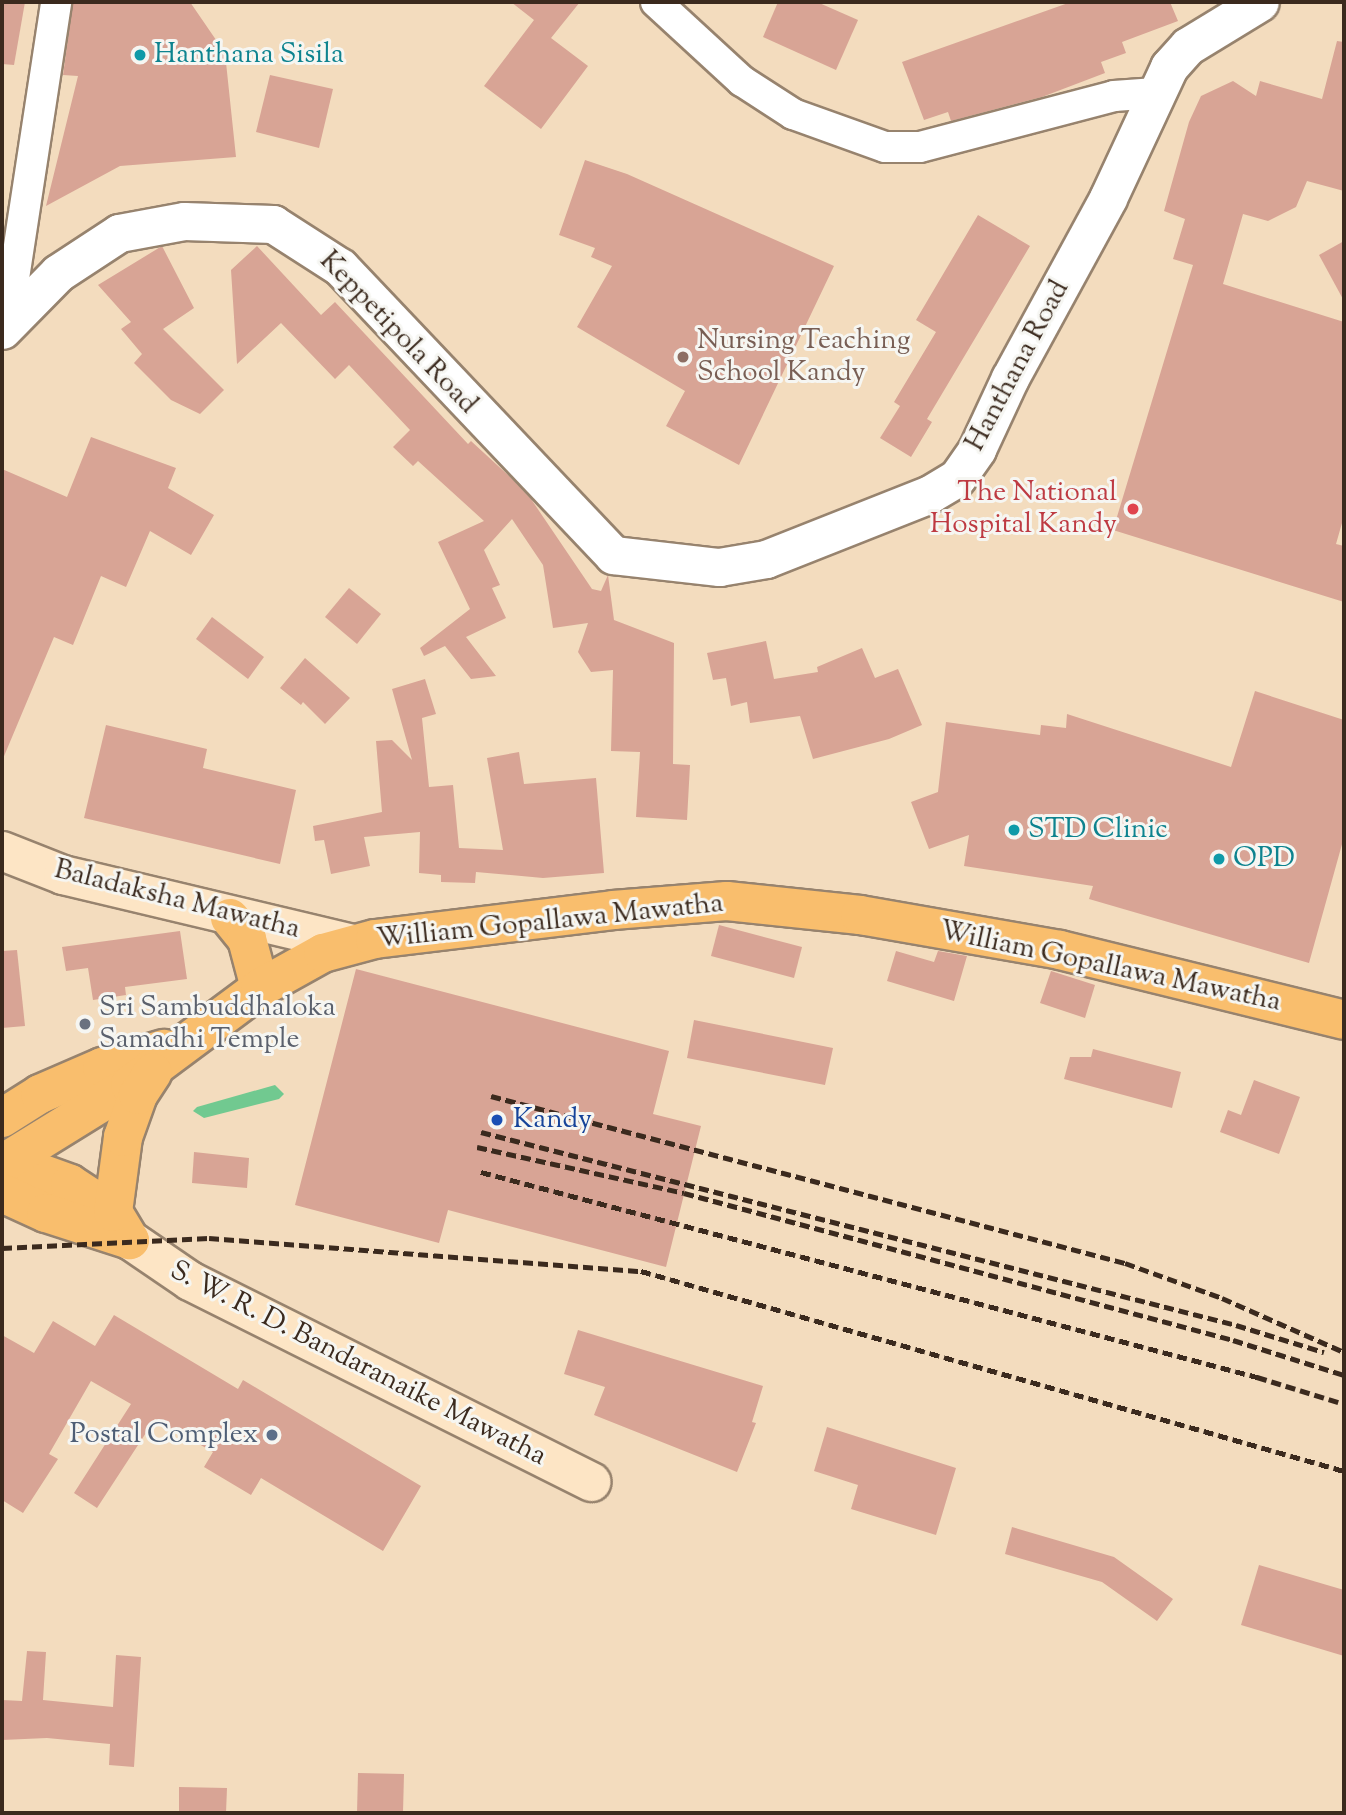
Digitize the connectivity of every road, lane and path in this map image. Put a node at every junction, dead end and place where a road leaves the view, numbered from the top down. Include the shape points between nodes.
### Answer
1 (56, 2) edge
2 (656, 2) edge
3 (1260, 2) edge
4 (1156, 93) junction
5 (4, 327) edge
6 (613, 555) joint
7 (2, 851) edge
8 (230, 918) junction
9 (353, 944) junction
10 (260, 988) junction
11 (1344, 1020) edge
12 (172, 1054) junction
13 (2, 1118) edge
14 (9, 1160) edge
15 (2, 1193) edge
16 (121, 1226) junction
17 (591, 1482) dead end

1 - 5 street
2 - 4 street via 742,81 793,114 885,147 920,147 1114,96
3 - 4 street, Hanthana Road via 1188,46
4 - 6 street, Hanthana Road via 1108,198 957,478 930,494 766,559 719,567
5 - 6 street, Keppetipola Road via 58,273 119,233 184,221 273,224 340,267
7 - 8 main road, Baladaksha Mawatha via 63,875
8 - 9 main road, Baladaksha Mawatha
8 - 10 main road via 252,950
9 - 10 main road, William Gopallawa Mawatha via 323,953
9 - 11 main road, William Gopallawa Mawatha via 614,910 727,901 860,915 1060,950
10 - 12 main road, William Gopallawa Mawatha
12 - 13 main road via 102,1067 40,1094
12 - 14 main road, William Gopallawa Mawatha
12 - 16 main road, William Gopallawa Mawatha via 138,1095 123,1137
14 - 16 main road via 70,1184
15 - 16 main road via 46,1213
16 - 17 main road, S. W. R. D. Bandaranaike Mawatha via 190,1281

